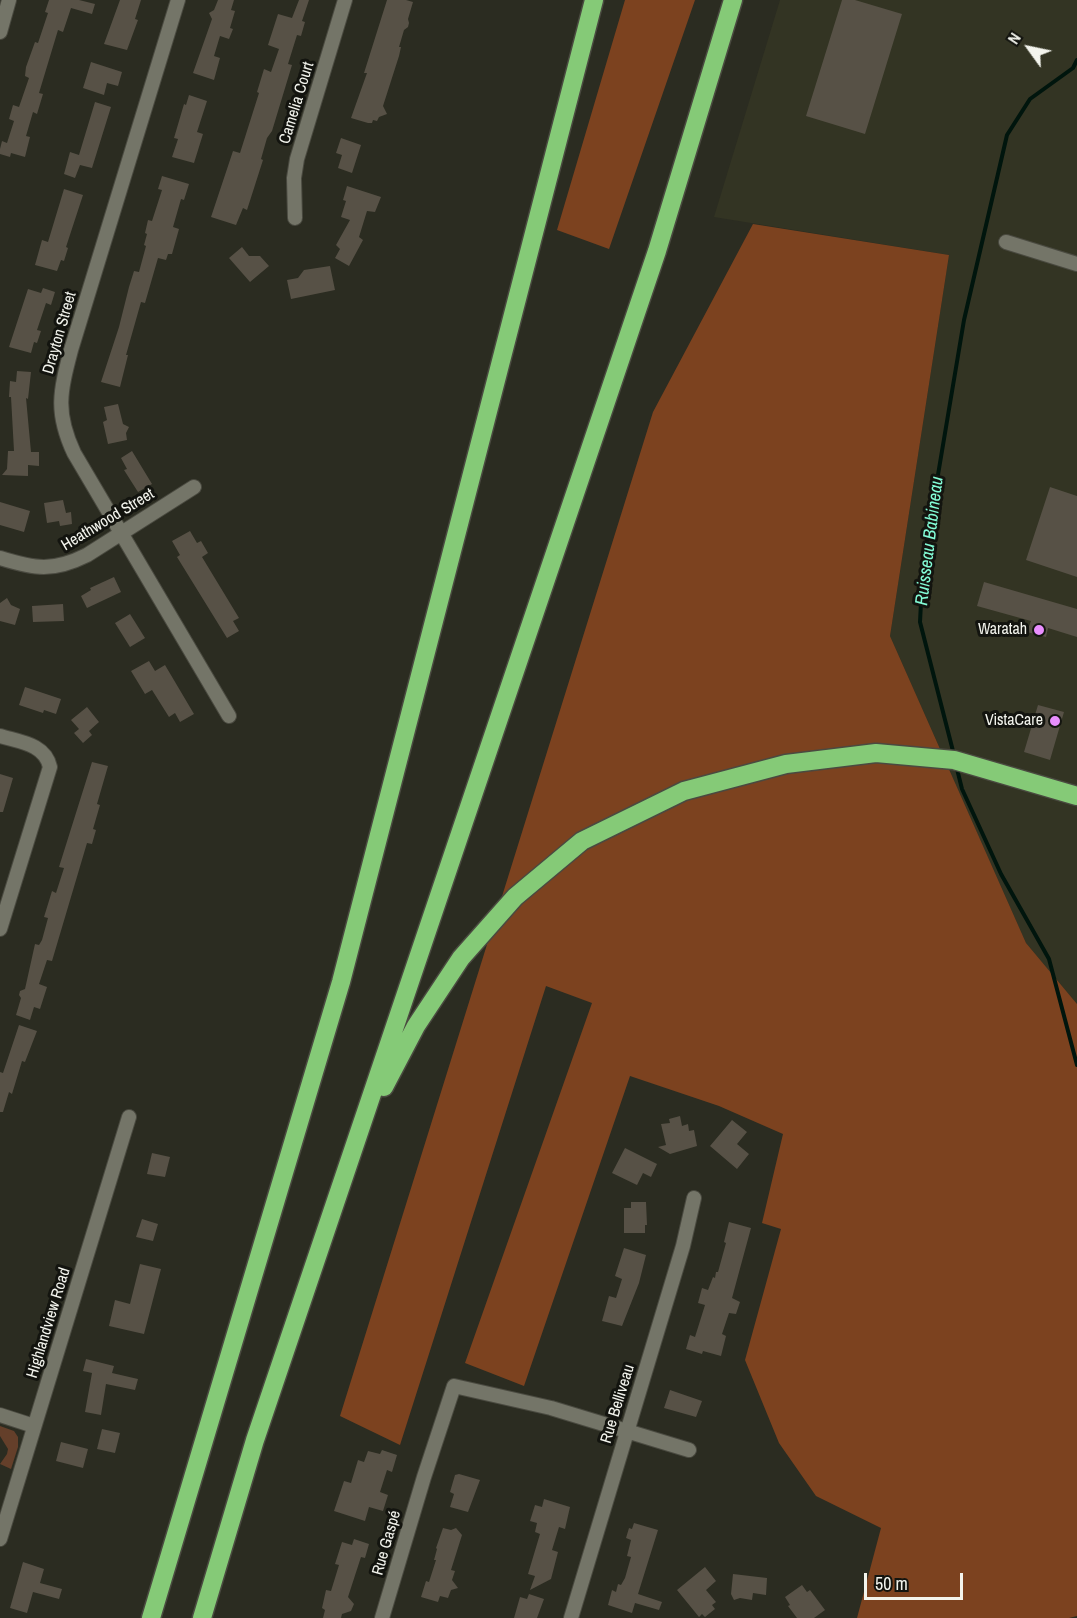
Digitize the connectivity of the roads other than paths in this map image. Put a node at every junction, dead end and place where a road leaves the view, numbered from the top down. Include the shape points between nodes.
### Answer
1 (9, 0) edge
2 (178, 0) edge
3 (345, 0) edge
4 (594, 0) edge
5 (733, 0) edge
6 (0, 32) edge
7 (295, 218) dead end
8 (1006, 242) dead end
9 (1077, 264) edge
10 (194, 487) dead end
11 (122, 533) junction
12 (0, 558) edge
13 (229, 716) dead end
14 (0, 736) edge
15 (1077, 796) edge
16 (0, 929) edge
17 (129, 1117) dead end
18 (357, 1139) junction
19 (694, 1198) dead end
20 (0, 1415) edge
21 (34, 1426) junction
22 (628, 1430) junction
23 (689, 1450) dead end
24 (0, 1539) edge
25 (151, 1618) edge
26 (202, 1618) edge
27 (382, 1618) edge
28 (571, 1618) edge

1 - 6 street
2 - 11 street, Drayton Street via 62,390 65,432
3 - 7 street, Camelia Court via 297,159
4 - 25 highway via 340,982
5 - 18 highway via 657,252
8 - 9 street
10 - 11 street, Heathwood Street
11 - 12 street, Heathwood Street via 74,562 53,568 34,568
11 - 13 street, Drayton Street
14 - 16 street via 42,750 50,767
15 - 18 highway via 954,760 876,753 786,764 684,791 582,841 515,897 461,958 416,1026
17 - 21 street, Highlandview Road
18 - 26 highway via 255,1440
19 - 22 street, Rue Belliveau
20 - 21 street
21 - 24 street, Highlandview Road
22 - 23 street
22 - 27 street, Rue Gaspé via 454,1386
22 - 28 street, Rue Belliveau

